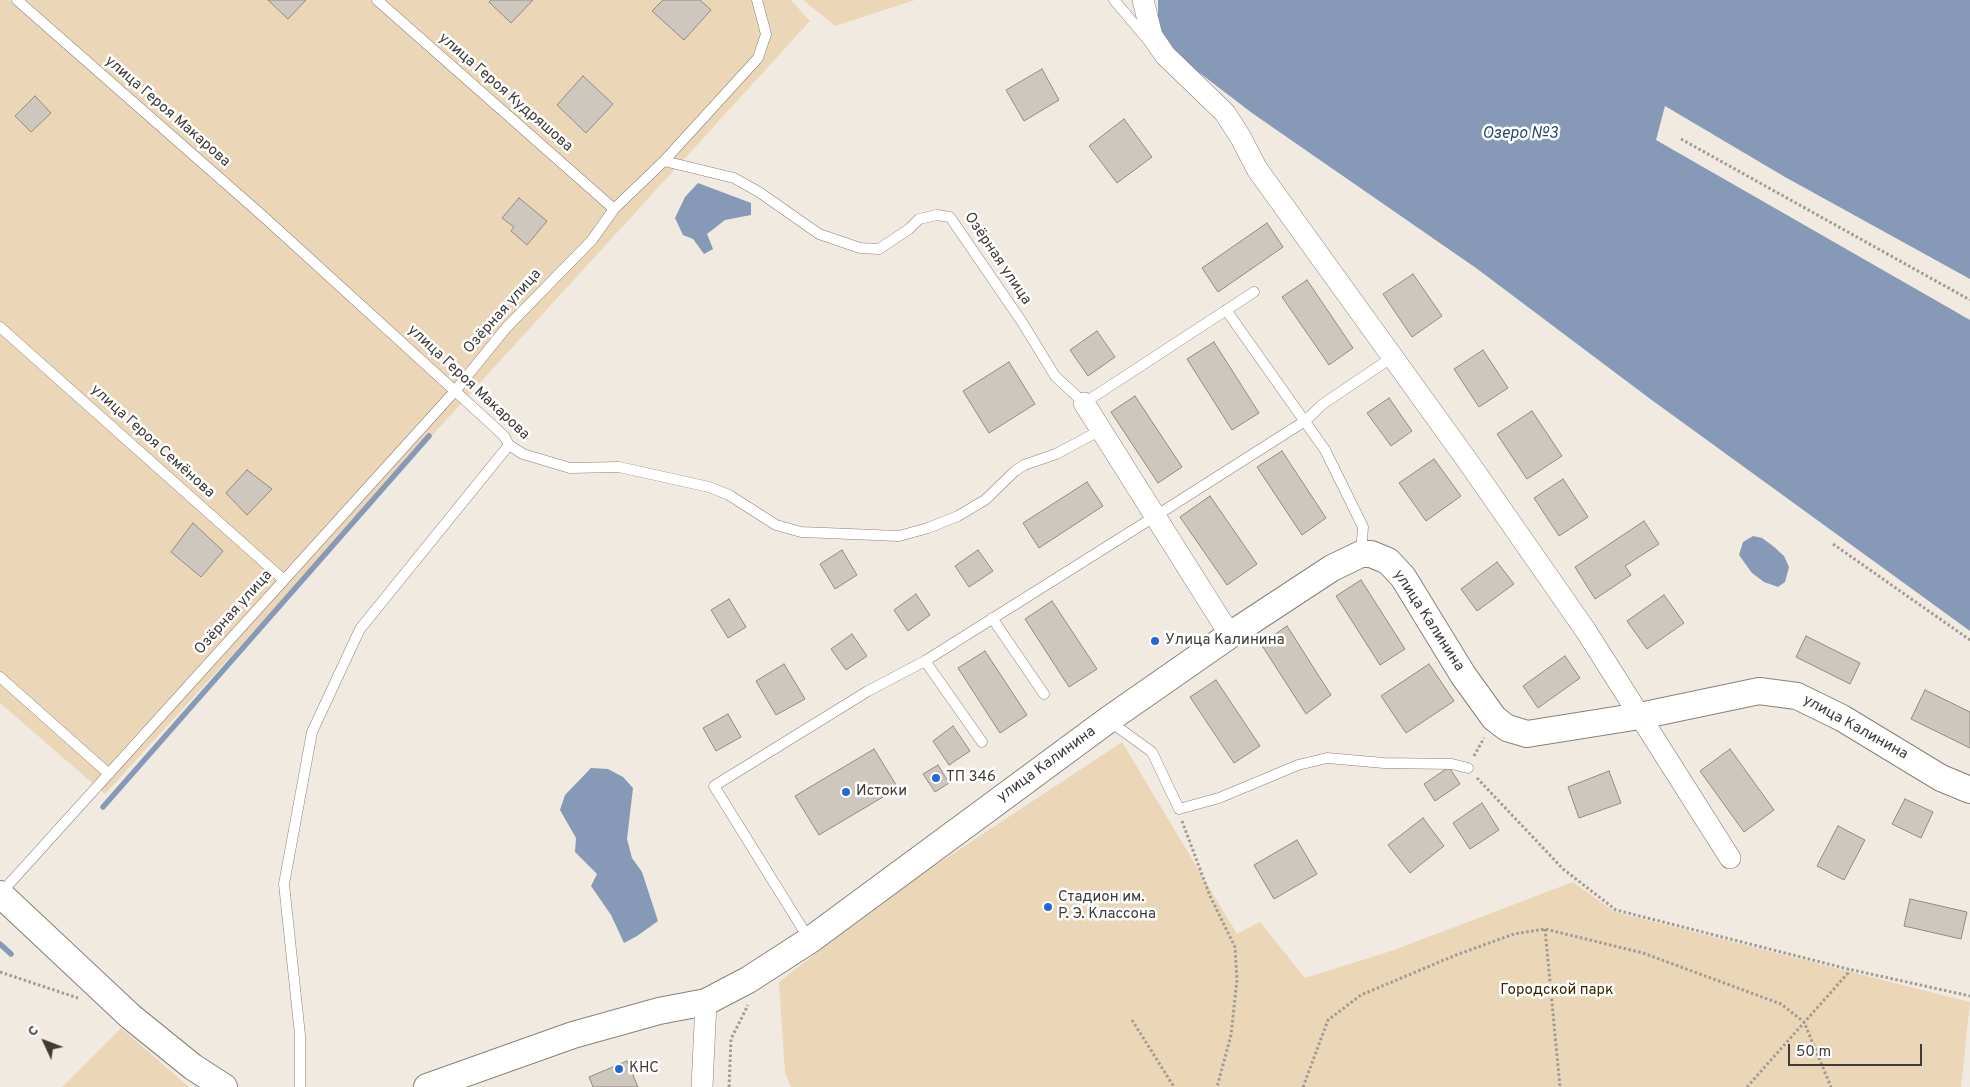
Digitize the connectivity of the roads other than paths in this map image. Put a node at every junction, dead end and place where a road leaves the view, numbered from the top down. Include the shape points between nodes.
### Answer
1 (18, 0) edge
2 (377, 0) edge
3 (757, 0) edge
4 (1114, 0) edge
5 (1143, 0) edge
6 (1165, 54) junction
7 (664, 161) junction
8 (614, 209) junction
9 (1254, 292) dead end
10 (1226, 310) junction
11 (0, 327) edge
12 (1392, 358) junction
13 (455, 391) junction
14 (1084, 404) junction
15 (1306, 421) junction
16 (1101, 430) junction
17 (509, 445) junction
18 (1154, 517) junction
19 (1362, 554) junction
20 (284, 580) junction
21 (992, 618) junction
22 (1230, 635) junction
23 (925, 661) junction
24 (0, 677) edge
25 (1044, 694) dead end
26 (1640, 716) junction
27 (1108, 720) junction
28 (982, 742) dead end
29 (1468, 768) road end
30 (109, 774) junction
31 (1970, 790) edge
32 (1730, 858) dead end
33 (0, 894) edge
34 (810, 940) junction
35 (706, 1002) junction
36 (224, 1087) edge
37 (300, 1087) edge
38 (427, 1087) edge
39 (702, 1087) edge

1 - 13 lane, улица Героя Макарова
2 - 8 lane, улица Героя Кудряшова
3 - 7 lane via 766,34 758,58
4 - 6 lane via 1154,48
5 - 6 street via 1152,36
6 - 12 street via 1225,113 1257,169
7 - 8 lane, Озёрная улица
7 - 14 lane, Озёрная улица via 734,178 819,234 860,248 879,249 909,230 919,219 937,215 950,217 1055,376
8 - 13 lane, Озёрная улица via 592,240 506,328
9 - 10 lane
10 - 14 lane
10 - 15 lane
11 - 20 lane, улица Героя Семёнова
12 - 15 lane via 1324,404
12 - 26 street via 1570,607
13 - 17 lane, улица Героя Макарова via 504,436
13 - 20 lane, Озёрная улица
14 - 16 street
15 - 18 lane
15 - 19 lane via 1325,450 1363,527
16 - 17 lane, улица Героя Макарова via 1056,454 1024,465 985,500 958,516 899,536 801,532 776,525 729,495 709,487 619,467 570,468 522,454
16 - 18 street
17 - 37 lane via 360,629 312,732 284,884 300,1035
18 - 21 lane
18 - 22 street
19 - 22 street, улица Калинина via 1332,568
19 - 26 street, улица Калинина via 1388,561 1403,577 1463,676 1494,718 1507,728 1527,734
20 - 30 lane, Озёрная улица
21 - 23 lane
21 - 25 lane
22 - 27 street, улица Калинина
23 - 28 lane
23 - 34 lane via 868,691 714,786
24 - 30 lane
26 - 31 street, улица Калинина via 1759,691 1797,696 1842,718 1941,778
26 - 32 street
27 - 29 lane via 1152,752 1179,809 1219,798 1298,765 1327,758 1452,764
27 - 34 street, улица Калинина
30 - 33 lane, Озёрная улица
33 - 36 street via 130,1016
34 - 35 street, улица Калинина via 748,980
35 - 38 street, улица Калинина via 572,1034
35 - 39 street

